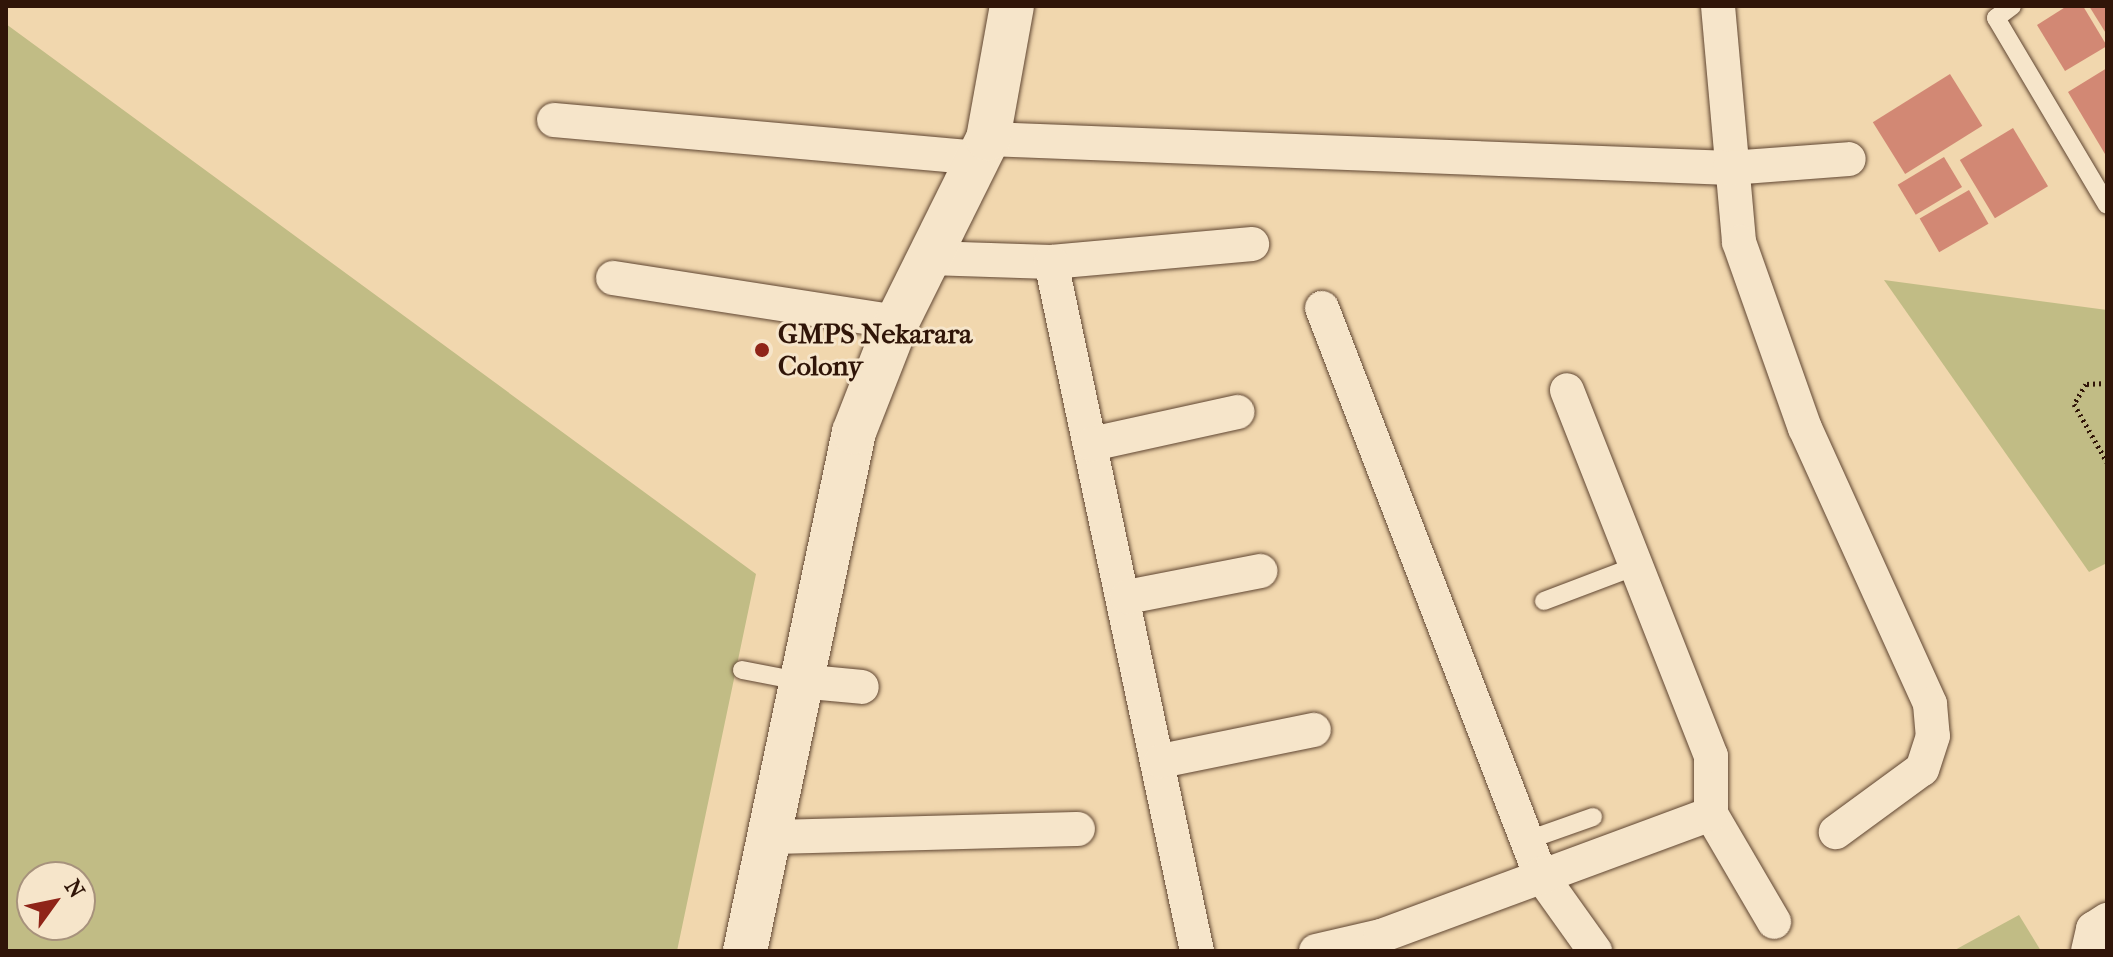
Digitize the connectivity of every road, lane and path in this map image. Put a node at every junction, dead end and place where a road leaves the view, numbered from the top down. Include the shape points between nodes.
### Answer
1 (1012, 6) edge
2 (1718, 6) edge
3 (2012, 6) edge
4 (554, 120) dead end
5 (983, 149) junction
6 (1849, 159) dead end
7 (1730, 168) junction
8 (2100, 176) edge
9 (2107, 205) edge
10 (1252, 244) dead end
11 (929, 258) junction
12 (1051, 262) junction
13 (613, 278) dead end
14 (1322, 308) dead end
15 (897, 322) junction
16 (2107, 383) edge
17 (1567, 390) dead end
18 (1238, 412) dead end
19 (1092, 444) junction
20 (2107, 462) edge
21 (1636, 566) junction
22 (1261, 571) dead end
23 (1127, 597) junction
24 (1544, 601) dead end
25 (742, 670) dead end
26 (799, 681) junction
27 (862, 687) dead end
28 (1314, 730) dead end
29 (1161, 761) junction
30 (1711, 814) junction
31 (1593, 817) dead end
32 (1078, 829) dead end
33 (1836, 832) dead end
34 (773, 837) junction
35 (1528, 840) junction
36 (1540, 874) junction
37 (2107, 920) edge
38 (1774, 922) dead end
39 (1385, 944) edge
40 (745, 951) edge
41 (1197, 951) edge
42 (1316, 951) edge
43 (1595, 951) edge
44 (2088, 951) edge

1 - 5 street
2 - 7 street
3 - 8 lane via 1996,18
4 - 5 street
5 - 7 street
5 - 11 street
6 - 7 street
7 - 33 street via 1739,242 1805,428 1930,704 1933,736 1922,769
8 - 9 lane
10 - 12 street
11 - 12 street
11 - 15 street
12 - 19 street
13 - 15 street
14 - 35 street
15 - 26 street via 854,432
16 - 20 path via 2086,384 2074,404
17 - 21 street
18 - 19 street
19 - 23 street
21 - 24 lane
21 - 30 street via 1711,756
22 - 23 street
23 - 29 street
25 - 26 lane
26 - 27 street
26 - 34 street
28 - 29 street
29 - 41 street
30 - 36 street
30 - 38 street
31 - 35 lane
32 - 34 street
34 - 40 street
35 - 36 street
36 - 39 street
36 - 43 street
37 - 44 street via 2093,929
39 - 42 street

